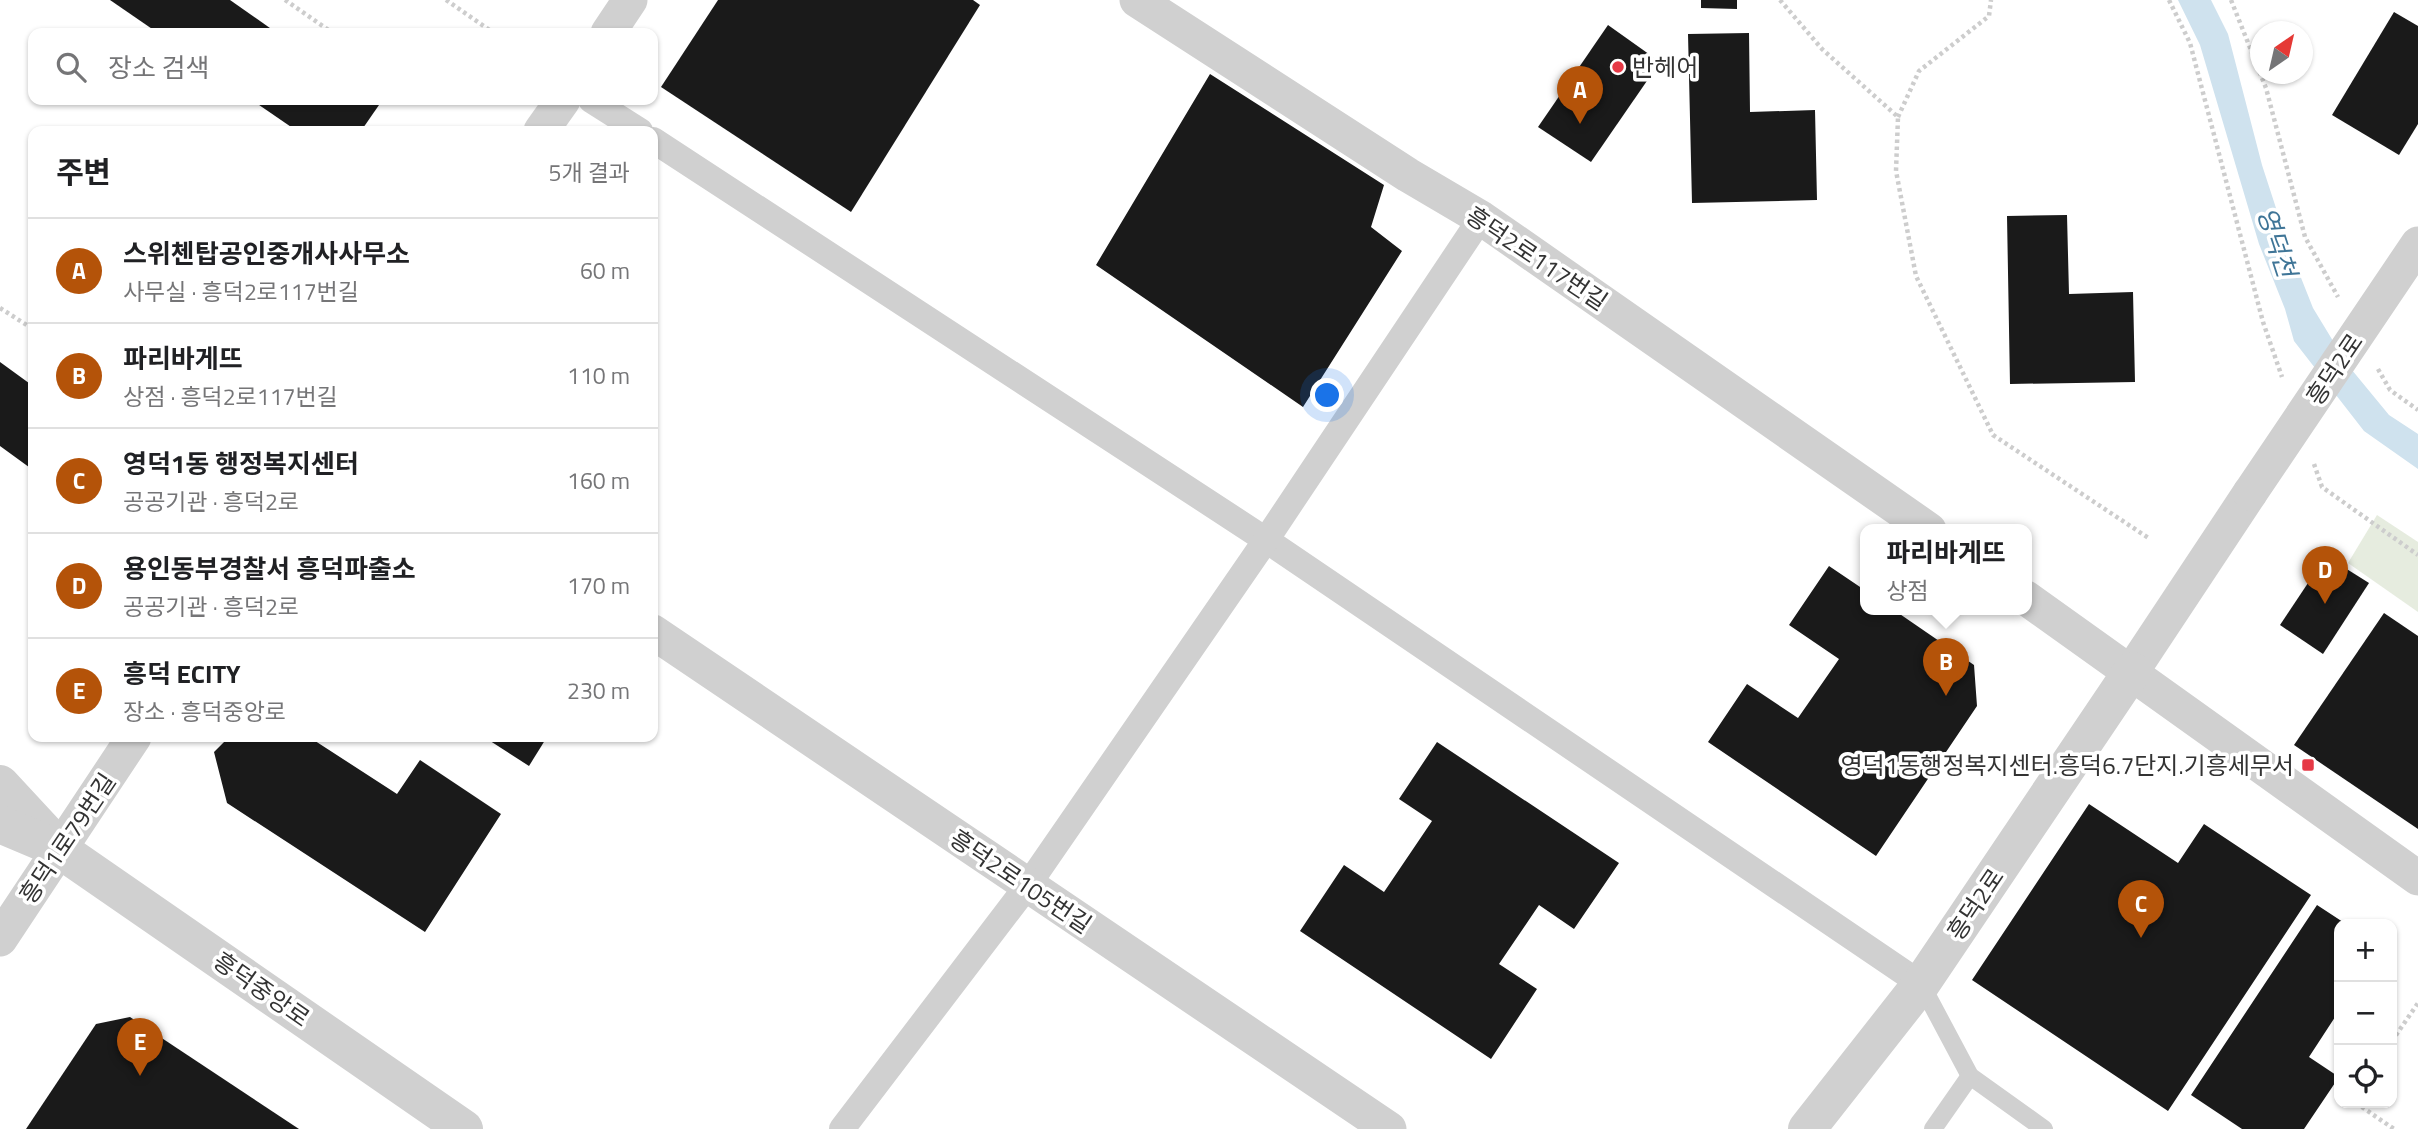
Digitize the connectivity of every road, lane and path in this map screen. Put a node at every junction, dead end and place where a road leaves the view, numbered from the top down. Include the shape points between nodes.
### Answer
1 (285, 0) edge
2 (446, 0) edge
3 (630, 0) edge
4 (1137, 0) edge
5 (1780, 0) edge
6 (1991, 0) edge
7 (2169, 0) edge
8 (2231, 0) edge
9 (326, 28) edge
10 (487, 28) edge
11 (611, 28) edge
12 (559, 105) edge
13 (599, 105) edge
14 (1898, 117) junction
15 (545, 126) edge
16 (631, 126) edge
17 (658, 143) edge
18 (1481, 218) junction
19 (2418, 244) edge
20 (0, 308) edge
21 (2344, 308) dead end
22 (28, 327) edge
23 (2377, 366) dead end
24 (2285, 385) dead end
25 (2418, 410) edge
26 (2312, 461) dead end
27 (1920, 524) edge
28 (2150, 539) dead end
29 (1266, 540) junction
30 (2418, 555) edge
31 (2032, 601) edge
32 (658, 635) edge
33 (2132, 671) junction
34 (131, 742) edge
35 (0, 784) edge
36 (0, 824) edge
37 (60, 849) junction
38 (2418, 878) edge
39 (1028, 885) junction
40 (0, 939) edge
41 (1921, 984) junction
42 (2418, 1003) edge
43 (2397, 1034) edge
44 (1970, 1076) junction
45 (2363, 1108) edge
46 (464, 1129) edge
47 (842, 1129) edge
48 (1389, 1129) edge
49 (1807, 1129) edge
50 (1933, 1129) edge
51 (2044, 1129) edge
52 (2393, 1129) edge

1 - 9 path
2 - 10 path
3 - 11 street
4 - 18 street, 흥덕2로117번길
5 - 14 path via 1822,49
6 - 14 path via 1989,16 1919,71
7 - 24 path via 2190,43 2263,322
8 - 21 path via 2266,88 2305,237
12 - 15 street
13 - 16 street
14 - 28 path via 1896,171 1916,276 1993,435
17 - 29 street
18 - 27 street, 흥덕2로117번길
18 - 29 street
19 - 33 street, 흥덕2로, bridge
20 - 22 path
23 - 25 path via 2390,390
26 - 30 path via 2322,487
29 - 39 street
29 - 41 street
31 - 33 street
32 - 39 street, 흥덕2로105번길
33 - 38 street
33 - 41 street, 흥덕2로
34 - 37 street, 흥덕1로79번길
35 - 37 street, 흥덕중앙로
36 - 37 street, 흥덕중앙로
37 - 40 street, 흥덕1로79번길
37 - 46 street, 흥덕중앙로
39 - 47 street
39 - 48 street, 흥덕2로105번길
41 - 44 lane
41 - 49 street, 흥덕2로
42 - 43 path
44 - 50 lane
44 - 51 lane
45 - 52 path

